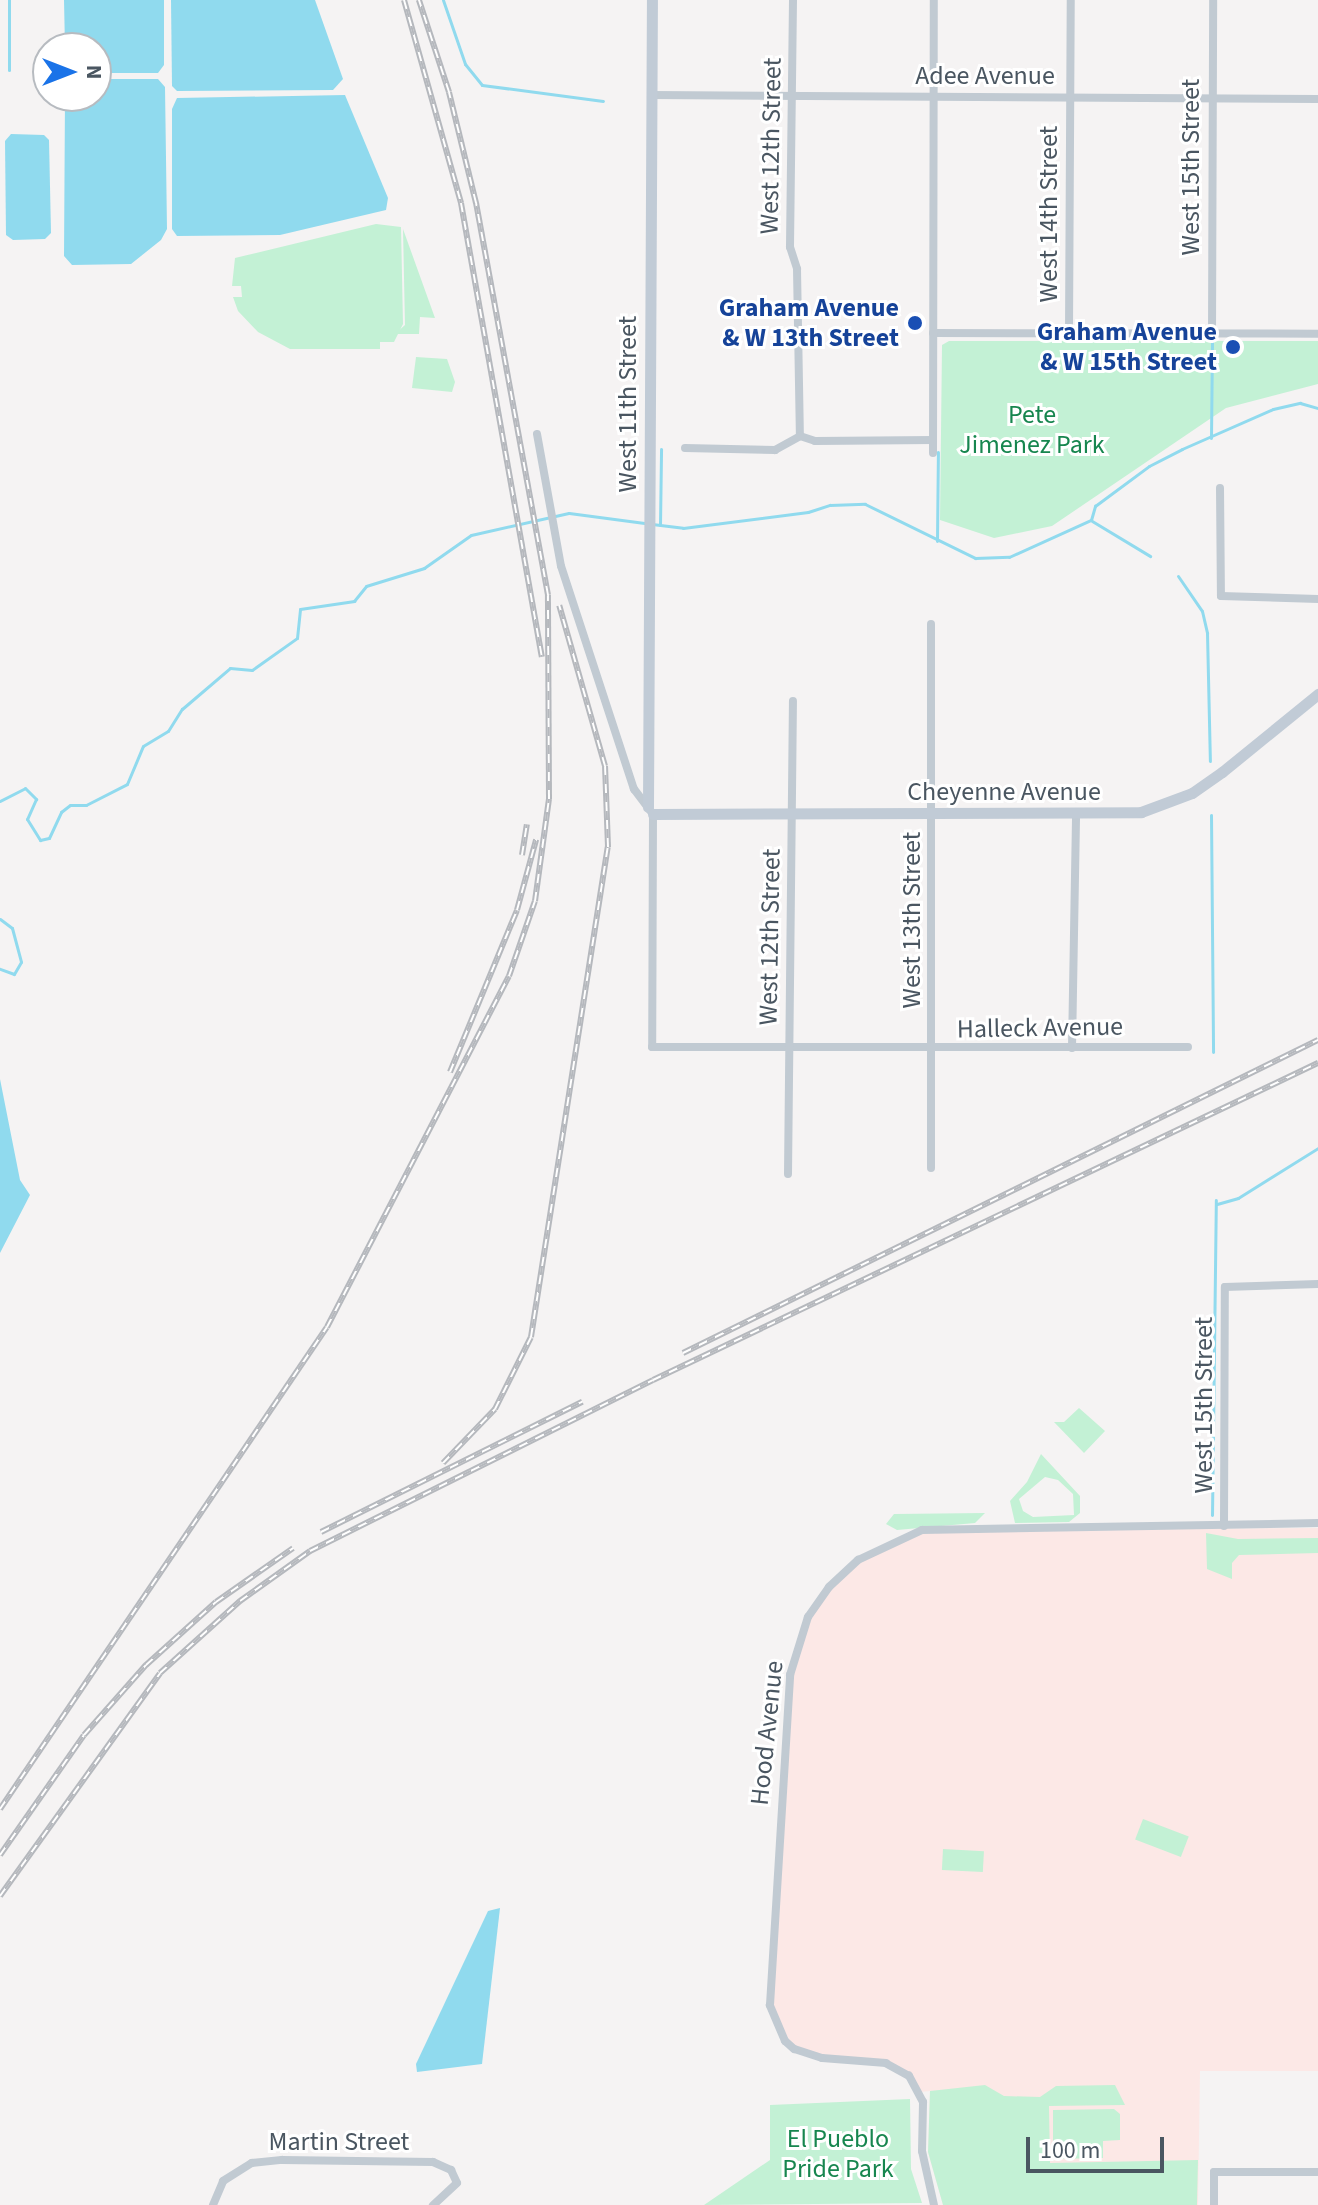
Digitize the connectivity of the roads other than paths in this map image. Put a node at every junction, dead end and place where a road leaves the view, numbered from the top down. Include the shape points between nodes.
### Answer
1 (652, 0) edge
2 (793, 0) edge
3 (934, 0) edge
4 (1071, 0) edge
5 (1213, 0) edge
6 (793, 94) junction
7 (652, 95) junction
8 (934, 96) junction
9 (1069, 96) junction
10 (1210, 97) junction
11 (1318, 99) edge
12 (1069, 332) junction
13 (933, 333) junction
14 (1212, 334) junction
15 (1318, 334) edge
16 (537, 434) dead end
17 (800, 436) junction
18 (933, 440) junction
19 (685, 448) dead end
20 (933, 453) dead end
21 (1220, 488) dead end
22 (1318, 599) edge
23 (931, 624) dead end
24 (1318, 694) edge
25 (793, 701) dead end
26 (650, 810) junction
27 (1076, 814) junction
28 (792, 815) junction
29 (933, 815) junction
30 (652, 1047) joint
31 (788, 1047) junction
32 (1188, 1047) dead end
33 (1072, 1048) junction
34 (932, 1050) junction
35 (931, 1168) dead end
36 (788, 1174) dead end
37 (1318, 1284) edge
38 (1318, 1523) edge
39 (1224, 1526) junction
40 (1318, 2172) edge
41 (213, 2205) edge
42 (433, 2205) edge
43 (934, 2205) edge
44 (1214, 2205) edge

1 - 7 street, West 11th Street
2 - 6 street, West 12th Street
3 - 8 street
4 - 9 street, West 14th Street
5 - 10 street, West 15th Street
6 - 7 street, Adee Avenue
6 - 8 street, Adee Avenue
6 - 17 street, West 12th Street via 790,247 797,269
7 - 26 street, West 11th Street
8 - 9 street, Adee Avenue
8 - 13 street
9 - 10 street, Adee Avenue
9 - 12 street, West 14th Street
10 - 11 street, Adee Avenue
10 - 14 street, West 15th Street
12 - 13 street
12 - 14 street
13 - 18 street
14 - 15 street
16 - 26 street via 561,566 634,789
17 - 18 street via 815,441
17 - 19 street via 775,450
18 - 20 street
21 - 22 street via 1221,596
23 - 29 street, West 13th Street
24 - 27 street, Cheyenne Avenue via 1192,793 1141,812
25 - 28 street, West 12th Street
26 - 28 street, Cheyenne Avenue
26 - 30 street, West 11th Street
27 - 29 street, Cheyenne Avenue
27 - 33 street
28 - 29 street, Cheyenne Avenue
28 - 31 street, West 12th Street
29 - 34 street, West 13th Street
30 - 31 street, Halleck Avenue
31 - 34 street, Halleck Avenue
31 - 36 street, West 12th Street
32 - 33 street, Halleck Avenue
33 - 34 street, Halleck Avenue
34 - 35 street, West 13th Street
37 - 39 street, West 15th Street via 1226,1285
38 - 39 street, Hood Avenue
39 - 43 street, Hood Avenue via 922,1530 880,1545 851,1565 808,1617 790,1675 770,2005 785,2041 794,2049 822,2058 886,2063 909,2076 923,2102 922,2151
40 - 44 street via 1214,2172
41 - 42 street, Martin Street via 223,2181 252,2163 282,2160 433,2162 456,2177 456,2187

